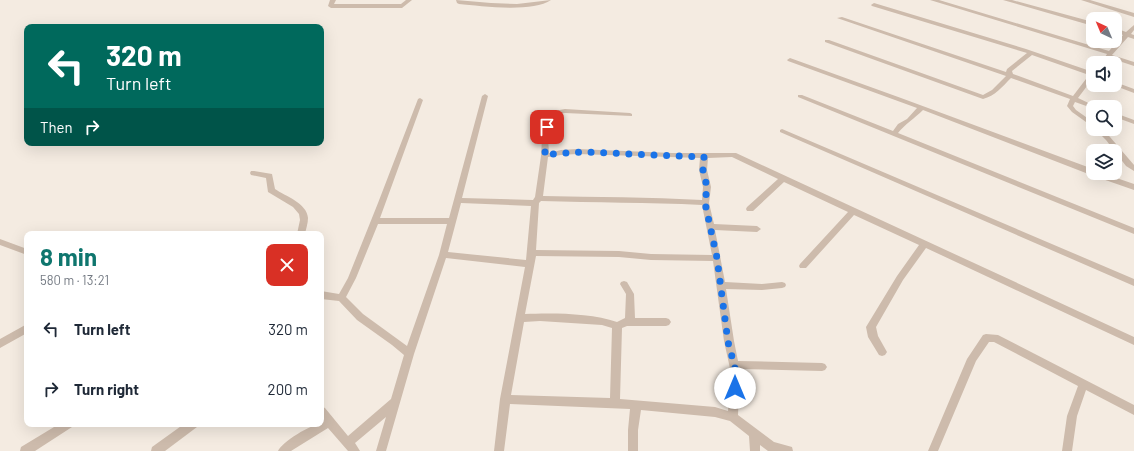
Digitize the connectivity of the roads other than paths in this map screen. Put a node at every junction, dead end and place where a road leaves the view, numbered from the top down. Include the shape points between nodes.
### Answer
1 (333, 0) edge
2 (409, 0) edge
3 (459, 0) edge
4 (548, 0) edge
5 (933, 0) edge
6 (1006, 0) edge
7 (1084, 0) edge
8 (874, 5) dead end
9 (1134, 15) edge
10 (840, 18) dead end
11 (1086, 22) edge
12 (1134, 27) edge
13 (1131, 36) edge
14 (827, 41) dead end
15 (1031, 53) junction
16 (1109, 54) junction
17 (790, 60) dead end
18 (1134, 64) edge
19 (1086, 73) edge
20 (1010, 75) junction
21 (1086, 83) edge
22 (1122, 87) edge
23 (1134, 91) edge
24 (485, 96) dead end
25 (800, 96) dead end
26 (1074, 98) junction
27 (420, 100) dead end
28 (1086, 103) edge
29 (921, 108) junction
30 (630, 115) dead end
31 (1122, 118) edge
32 (1086, 120) edge
33 (1134, 122) edge
34 (782, 131) dead end
35 (894, 135) junction
36 (1106, 136) edge
37 (545, 156) junction
38 (704, 157) junction
39 (1134, 169) edge
40 (1086, 170) edge
41 (254, 173) dead end
42 (782, 179) junction
43 (1114, 180) edge
44 (1134, 187) edge
45 (457, 200) junction
46 (537, 201) junction
47 (705, 203) junction
48 (750, 208) dead end
49 (853, 211) junction
50 (375, 221) junction
51 (451, 222) junction
52 (710, 227) junction
53 (757, 229) dead end
54 (302, 231) edge
55 (1134, 231) edge
56 (0, 242) edge
57 (924, 244) junction
58 (24, 251) edge
59 (532, 253) junction
60 (443, 255) junction
61 (717, 258) junction
62 (530, 264) junction
63 (803, 266) dead end
64 (1134, 283) edge
65 (624, 284) dead end
66 (721, 285) junction
67 (782, 285) dead end
68 (324, 295) edge
69 (341, 298) junction
70 (520, 318) junction
71 (630, 322) junction
72 (666, 322) dead end
73 (617, 326) junction
74 (24, 330) edge
75 (1134, 341) edge
76 (0, 344) edge
77 (882, 352) dead end
78 (409, 354) junction
79 (734, 365) junction
80 (822, 367) dead end
81 (1084, 383) junction
82 (505, 399) junction
83 (395, 401) junction
84 (615, 403) junction
85 (636, 405) junction
86 (1134, 410) edge
87 (324, 415) edge
88 (733, 417) junction
89 (330, 422) junction
90 (324, 426) edge
91 (63, 427) edge
92 (189, 427) edge
93 (322, 427) edge
94 (754, 433) junction
95 (348, 443) junction
96 (771, 448) junction
97 (25, 451) edge
98 (156, 451) edge
99 (283, 451) edge
100 (355, 451) edge
101 (381, 451) edge
102 (499, 451) edge
103 (633, 451) edge
104 (756, 451) edge
105 (788, 451) edge
106 (933, 451) edge
107 (1067, 451) edge

1 - 2 street via 331,6 402,6
3 - 4 street via 495,5 541,4
5 - 16 street
6 - 11 street
7 - 9 street
8 - 15 street
10 - 20 street
12 - 13 street
13 - 16 street
14 - 20 street via 980,96 988,96
15 - 19 street
15 - 20 street via 1009,70
16 - 18 street
17 - 29 street
20 - 26 street
21 - 26 street
22 - 23 street
24 - 45 street
25 - 35 street
26 - 28 street
26 - 32 street via 1071,108
27 - 50 street
29 - 35 street via 900,125
29 - 40 street
30 - 37 street via 565,111 551,113 545,138
31 - 33 street
34 - 64 street
35 - 55 street
36 - 39 street
37 - 38 street via 583,152
37 - 46 street
38 - 42 street via 733,155
38 - 47 street via 703,170 707,187
41 - 54 street via 269,176 271,190 301,210 304,220
42 - 48 street
42 - 49 street
43 - 44 street
45 - 46 street
45 - 51 street
46 - 47 street via 573,198
46 - 59 street
47 - 52 street
49 - 57 street
49 - 63 street
50 - 51 street
50 - 69 street
51 - 60 street
52 - 53 street
52 - 61 street
56 - 58 street
57 - 75 street
57 - 77 street via 900,278 871,328
59 - 61 street
59 - 62 street
60 - 62 street
60 - 78 street
61 - 66 street
62 - 70 street
65 - 71 street via 630,294
66 - 67 street
66 - 79 street via 728,342
68 - 69 street
69 - 78 street via 360,317
70 - 73 street via 602,322
70 - 82 street
71 - 72 street
71 - 73 street
73 - 84 street
74 - 76 street
78 - 83 street
79 - 80 street
79 - 88 street via 736,373
81 - 86 street
81 - 106 street via 995,338 986,338 972,359
81 - 107 street via 1069,428
82 - 84 street
82 - 102 street
83 - 95 street
83 - 101 street
84 - 85 street
85 - 88 street via 714,412
85 - 103 street
87 - 89 street
88 - 94 street
89 - 90 street
89 - 95 street
91 - 97 street
92 - 98 street
93 - 99 street via 303,435
94 - 96 street
94 - 104 street
95 - 100 street
96 - 104 street
96 - 105 street

